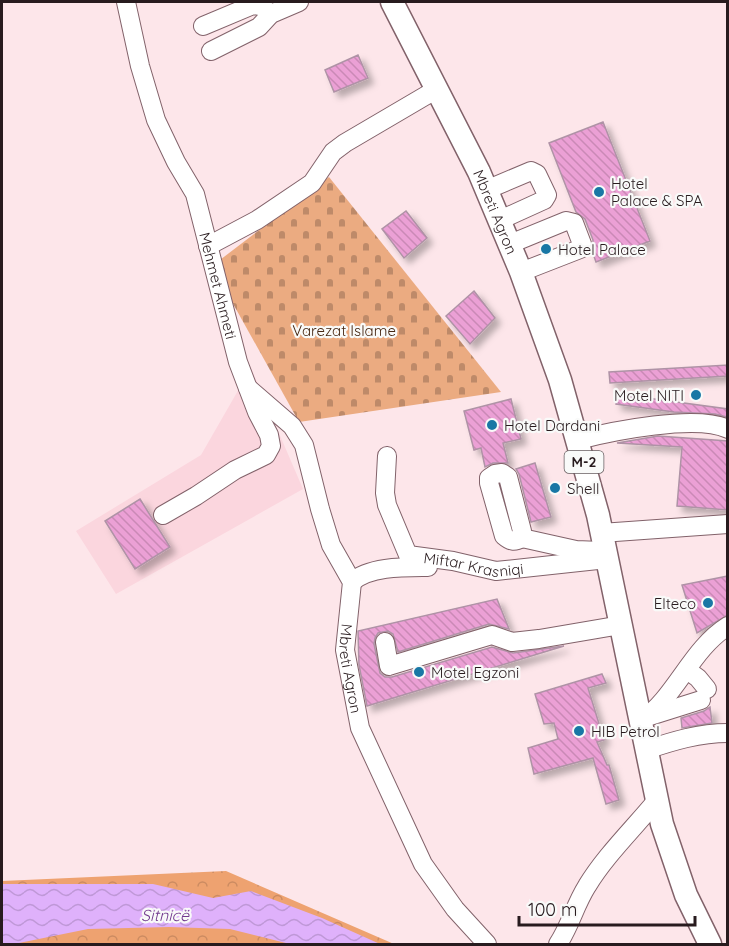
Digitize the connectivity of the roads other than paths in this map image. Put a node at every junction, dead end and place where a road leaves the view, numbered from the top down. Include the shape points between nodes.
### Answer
1 (126, 2) edge
2 (299, 2) edge
3 (392, 2) edge
4 (271, 14) junction
5 (203, 26) dead end
6 (211, 51) dead end
7 (437, 89) junction
8 (486, 190) junction
9 (500, 220) junction
10 (510, 243) junction
11 (208, 246) junction
12 (521, 272) junction
13 (248, 388) junction
14 (728, 429) edge
15 (578, 440) junction
16 (387, 456) dead end
17 (163, 515) dead end
18 (728, 524) edge
19 (522, 538) dead end
20 (606, 553) junction
21 (352, 582) junction
22 (621, 625) junction
23 (728, 626) edge
24 (385, 642) dead end
25 (687, 670) junction
26 (644, 719) junction
27 (728, 733) edge
28 (646, 750) junction
29 (657, 800) junction
30 (487, 945) edge
31 (558, 945) edge
32 (710, 945) edge

1 - 11 street, Mehmet Ahmeti via 156,120 195,194
2 - 4 street
3 - 7 main road, Mbreti Agron / M-2
4 - 5 street via 253,5
4 - 6 street via 260,27
7 - 8 main road, Mbreti Agron / M-2
7 - 11 street via 345,143 333,152 312,183 257,220
8 - 9 main road, Mbreti Agron / M-2
8 - 9 street via 531,171 537,174 547,195 544,200
9 - 10 main road, Mbreti Agron / M-2
10 - 12 main road, Mbreti Agron / M-2
10 - 12 street via 566,221 574,223 582,243 580,249
11 - 13 street, Mehmet Ahmeti
12 - 15 main road, Mbreti Agron / M-2
13 - 17 street, Mehmet Ahmeti via 269,435 269,452
13 - 21 street via 292,426 304,445 331,544
14 - 15 street via 701,422 635,428
15 - 20 main road, Mbreti Agron / M-2
16 - 20 street, Miftar Krasniqi via 387,505 408,555 496,571
18 - 20 street
19 - 20 street
20 - 21 street via 499,582 456,570 395,567 357,577
20 - 22 main road, Mbreti Agron / M-2
21 - 30 street, Mbreti Agron via 345,651 360,728 423,864
22 - 24 street via 512,642 492,635 389,666
22 - 26 main road, Mbreti Agron / M-2
23 - 25 street
25 - 26 street
25 - 26 street via 698,678 704,695
26 - 28 main road, Mbreti Agron / M-2
27 - 28 street via 687,738
28 - 29 main road, Mbreti Agron / M-2
29 - 31 street via 585,888
29 - 32 main road, Mbreti Agron / M-2 via 686,895

